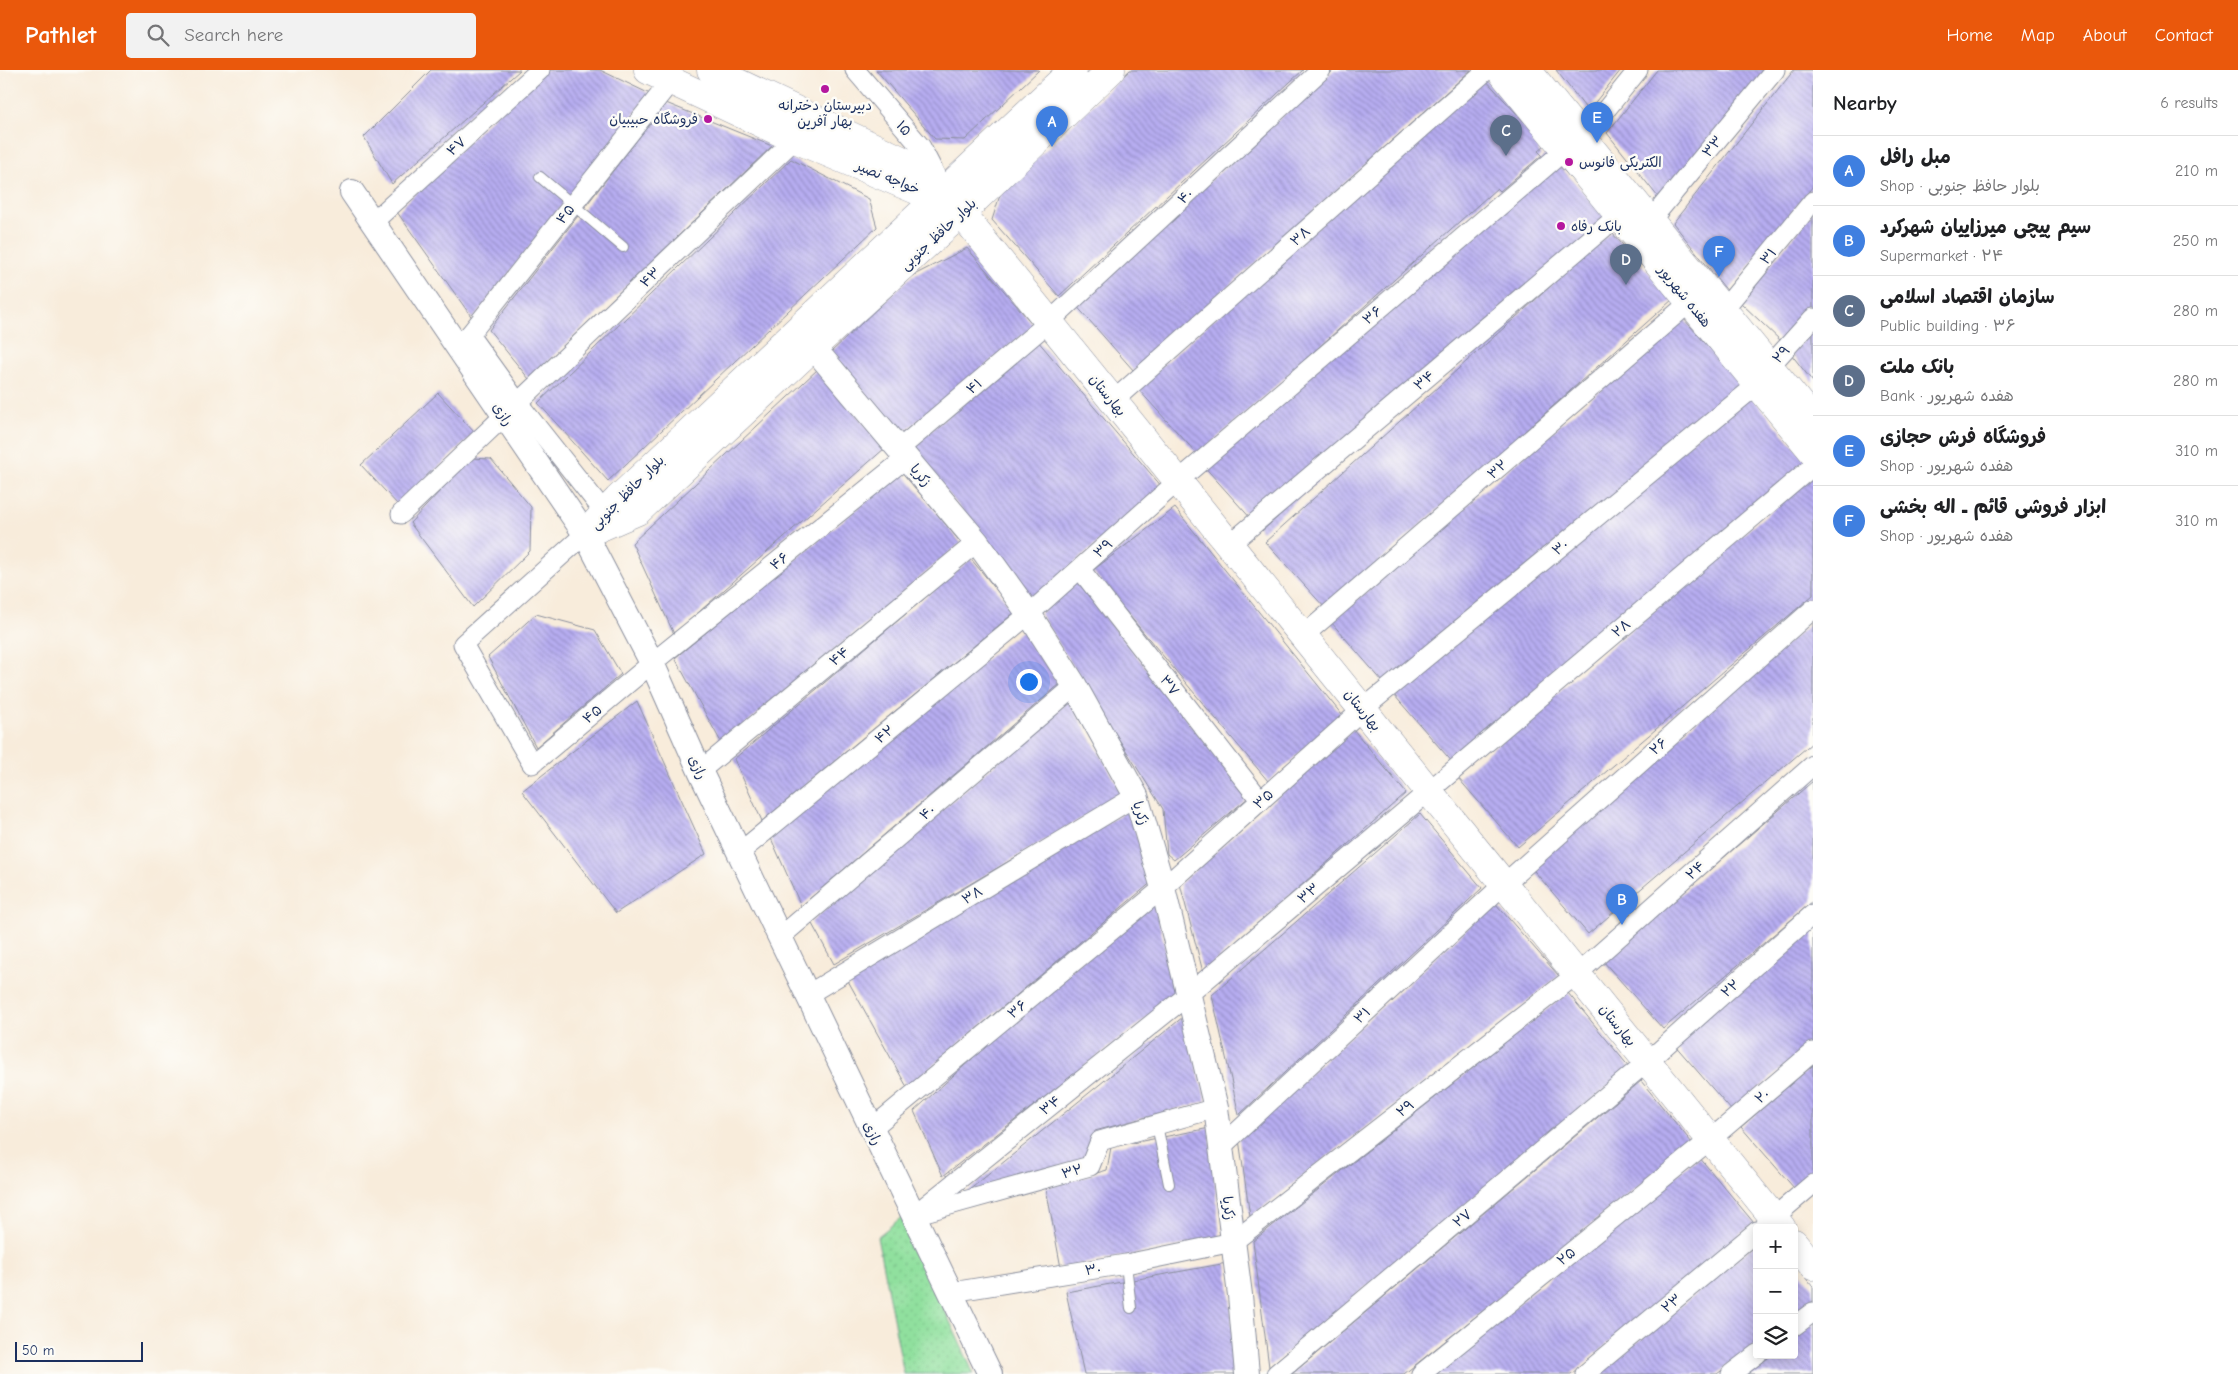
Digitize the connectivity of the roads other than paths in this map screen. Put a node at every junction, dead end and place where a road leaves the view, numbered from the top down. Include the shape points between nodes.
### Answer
1 (540, 70) edge
2 (711, 70) edge
3 (1073, 70) edge
4 (1111, 70) edge
5 (1321, 70) edge
6 (1487, 70) edge
7 (1500, 70) edge
8 (1527, 70) edge
9 (1638, 70) edge
10 (1775, 70) edge
11 (858, 71) edge
12 (660, 75) edge
13 (795, 139) junction
14 (1574, 144) junction
15 (905, 174) junction
16 (540, 177) dead end
17 (352, 192) dead end
18 (944, 192) junction
19 (1813, 201) edge
20 (572, 205) junction
21 (961, 213) junction
22 (1619, 215) junction
23 (1650, 221) junction
24 (373, 222) junction
25 (622, 247) dead end
26 (1690, 302) junction
27 (1723, 310) junction
28 (1813, 318) edge
29 (1049, 322) junction
30 (464, 342) junction
31 (814, 347) junction
32 (1763, 376) junction
33 (1113, 401) junction
34 (511, 409) junction
35 (1813, 420) edge
36 (1813, 452) edge
37 (903, 453) junction
38 (1813, 466) edge
39 (1178, 481) junction
40 (606, 513) junction
41 (402, 514) dead end
42 (585, 534) junction
43 (977, 542) junction
44 (1229, 545) junction
45 (1080, 569) junction
46 (1813, 608) edge
47 (1028, 614) junction
48 (1303, 636) junction
49 (652, 663) junction
50 (1075, 686) junction
51 (1363, 709) junction
52 (1813, 765) edge
53 (700, 771) junction
54 (1428, 791) junction
55 (1136, 796) junction
56 (1261, 801) junction
57 (739, 853) junction
58 (1504, 884) junction
59 (1163, 888) junction
60 (1813, 914) edge
61 (780, 938) junction
62 (1577, 974) junction
63 (807, 994) junction
64 (1188, 995) junction
65 (1813, 1052) edge
66 (1648, 1061) junction
67 (1216, 1108) junction
68 (1157, 1125) junction
69 (871, 1129) junction
70 (1711, 1139) junction
71 (1221, 1147) junction
72 (1169, 1184) dead end
73 (1813, 1184) edge
74 (912, 1216) junction
75 (1767, 1224) edge
76 (1770, 1224) edge
77 (1753, 1238) edge
78 (1233, 1242) junction
79 (1798, 1247) edge
80 (1126, 1264) junction
81 (1813, 1266) edge
82 (952, 1292) junction
83 (1131, 1308) dead end
84 (1813, 1312) edge
85 (1798, 1323) edge
86 (1753, 1357) edge
87 (990, 1374) edge
88 (1247, 1374) edge
89 (1276, 1374) edge
90 (1421, 1374) edge
91 (1585, 1374) edge
92 (1731, 1374) edge

1 - 24 street, ۴۷
2 - 15 main road, خواجه نصیر
3 - 18 main road, بلوار حافظ جنوبی
4 - 21 main road, بلوار حافظ جنوبی
5 - 29 street, ۴۰
6 - 33 street, ۳۸
7 - 14 main road, هفده شهریور
8 - 14 main road, هفده شهریور
9 - 14 street
10 - 23 street, ۳۳
11 - 18 street, ۱۵ via 921,147
12 - 13 main road, خواجه نصیر
12 - 20 street, ۴۵
13 - 15 main road, خواجه نصیر
13 - 34 street, ۴۳
14 - 22 main road, هفده شهریور
14 - 23 main road, هفده شهریور
14 - 39 street, ۳۶
15 - 18 main road, خواجه نصیر via 921,192
16 - 20 lane
17 - 24 street, رازی
18 - 21 main road, بهارستان
18 - 40 main road, بلوار حافظ جنوبی
19 - 27 street, ۳۱
20 - 25 lane
20 - 30 street, ۴۵
21 - 29 main road, بهارستان
21 - 31 main road, بلوار حافظ جنوبی
22 - 26 main road, هفده شهریور
22 - 44 street, ۳۴
23 - 27 main road, هفده شهریور
24 - 30 street, رازی
26 - 32 main road, هفده شهریور
26 - 48 street, ۳۲
27 - 32 main road, هفده شهریور
28 - 32 street, ۲۹
29 - 33 main road, بهارستان
29 - 37 street, ۴۱
30 - 34 street, رازی
31 - 37 street, زکریا
31 - 42 main road, بلوار حافظ جنوبی via 638,511
32 - 35 main road, هفده شهریور
32 - 36 main road, هفده شهریور
32 - 51 street, ۳۰
33 - 39 main road, بهارستان
34 - 40 street
34 - 41 street, ۴۳
34 - 42 street, رازی
37 - 43 street, زکریا
37 - 49 street, ۴۶
38 - 54 street, ۲۸
39 - 44 main road, بهارستان
39 - 45 street, ۳۹
40 - 42 main road, بلوار حافظ جنوبی
42 - 49 street, رازی
42 - 49 street, ۴۵ via 463,644 532,764
43 - 47 street, زکریا
43 - 53 street, ۴۴
44 - 48 main road, بهارستان
45 - 47 street, ۳۹
45 - 56 street, ۳۷
46 - 58 street, ۲۶
47 - 50 street, زکریا
47 - 57 street, ۴۲
48 - 51 main road, بهارستان
49 - 53 street, رازی
50 - 55 street, زکریا
50 - 61 street, ۴۰
51 - 54 main road, بهارستان
51 - 56 street, ۳۵
52 - 62 street, ۲۴
53 - 57 street, رازی
54 - 58 main road, بهارستان
54 - 64 street, ۳۳
55 - 59 street, زکریا
55 - 63 street, ۳۸
56 - 59 street, ۳۵
57 - 61 street, رازی
58 - 62 main road, بهارستان
58 - 71 street, ۳۱
59 - 64 street, زکریا
59 - 69 street, ۳۶
60 - 66 street, ۲۲
61 - 63 street, رازی
62 - 66 main road, بهارستان
62 - 78 street, ۲۹
63 - 69 street, رازی
64 - 67 street, زکریا
64 - 74 street, ۳۴
65 - 70 street, ۲۰
66 - 70 main road, بهارستان
66 - 89 street, ۲۷
67 - 68 street, ۳۲
67 - 71 street, زکریا
68 - 72 lane
68 - 74 street, ۳۲ via 1100,1141 1090,1166
69 - 74 street, رازی
70 - 75 main road, بهارستان
70 - 90 street, ۲۵
71 - 78 street, زکریا
73 - 76 street, ۲۳
74 - 82 street, رازی
77 - 91 street, ۲۳
78 - 80 street, ۳۰
78 - 88 street, زکریا
79 - 81 main road
80 - 82 street, ۳۰
80 - 83 lane
82 - 87 street, رازی
84 - 85 street
86 - 92 street

